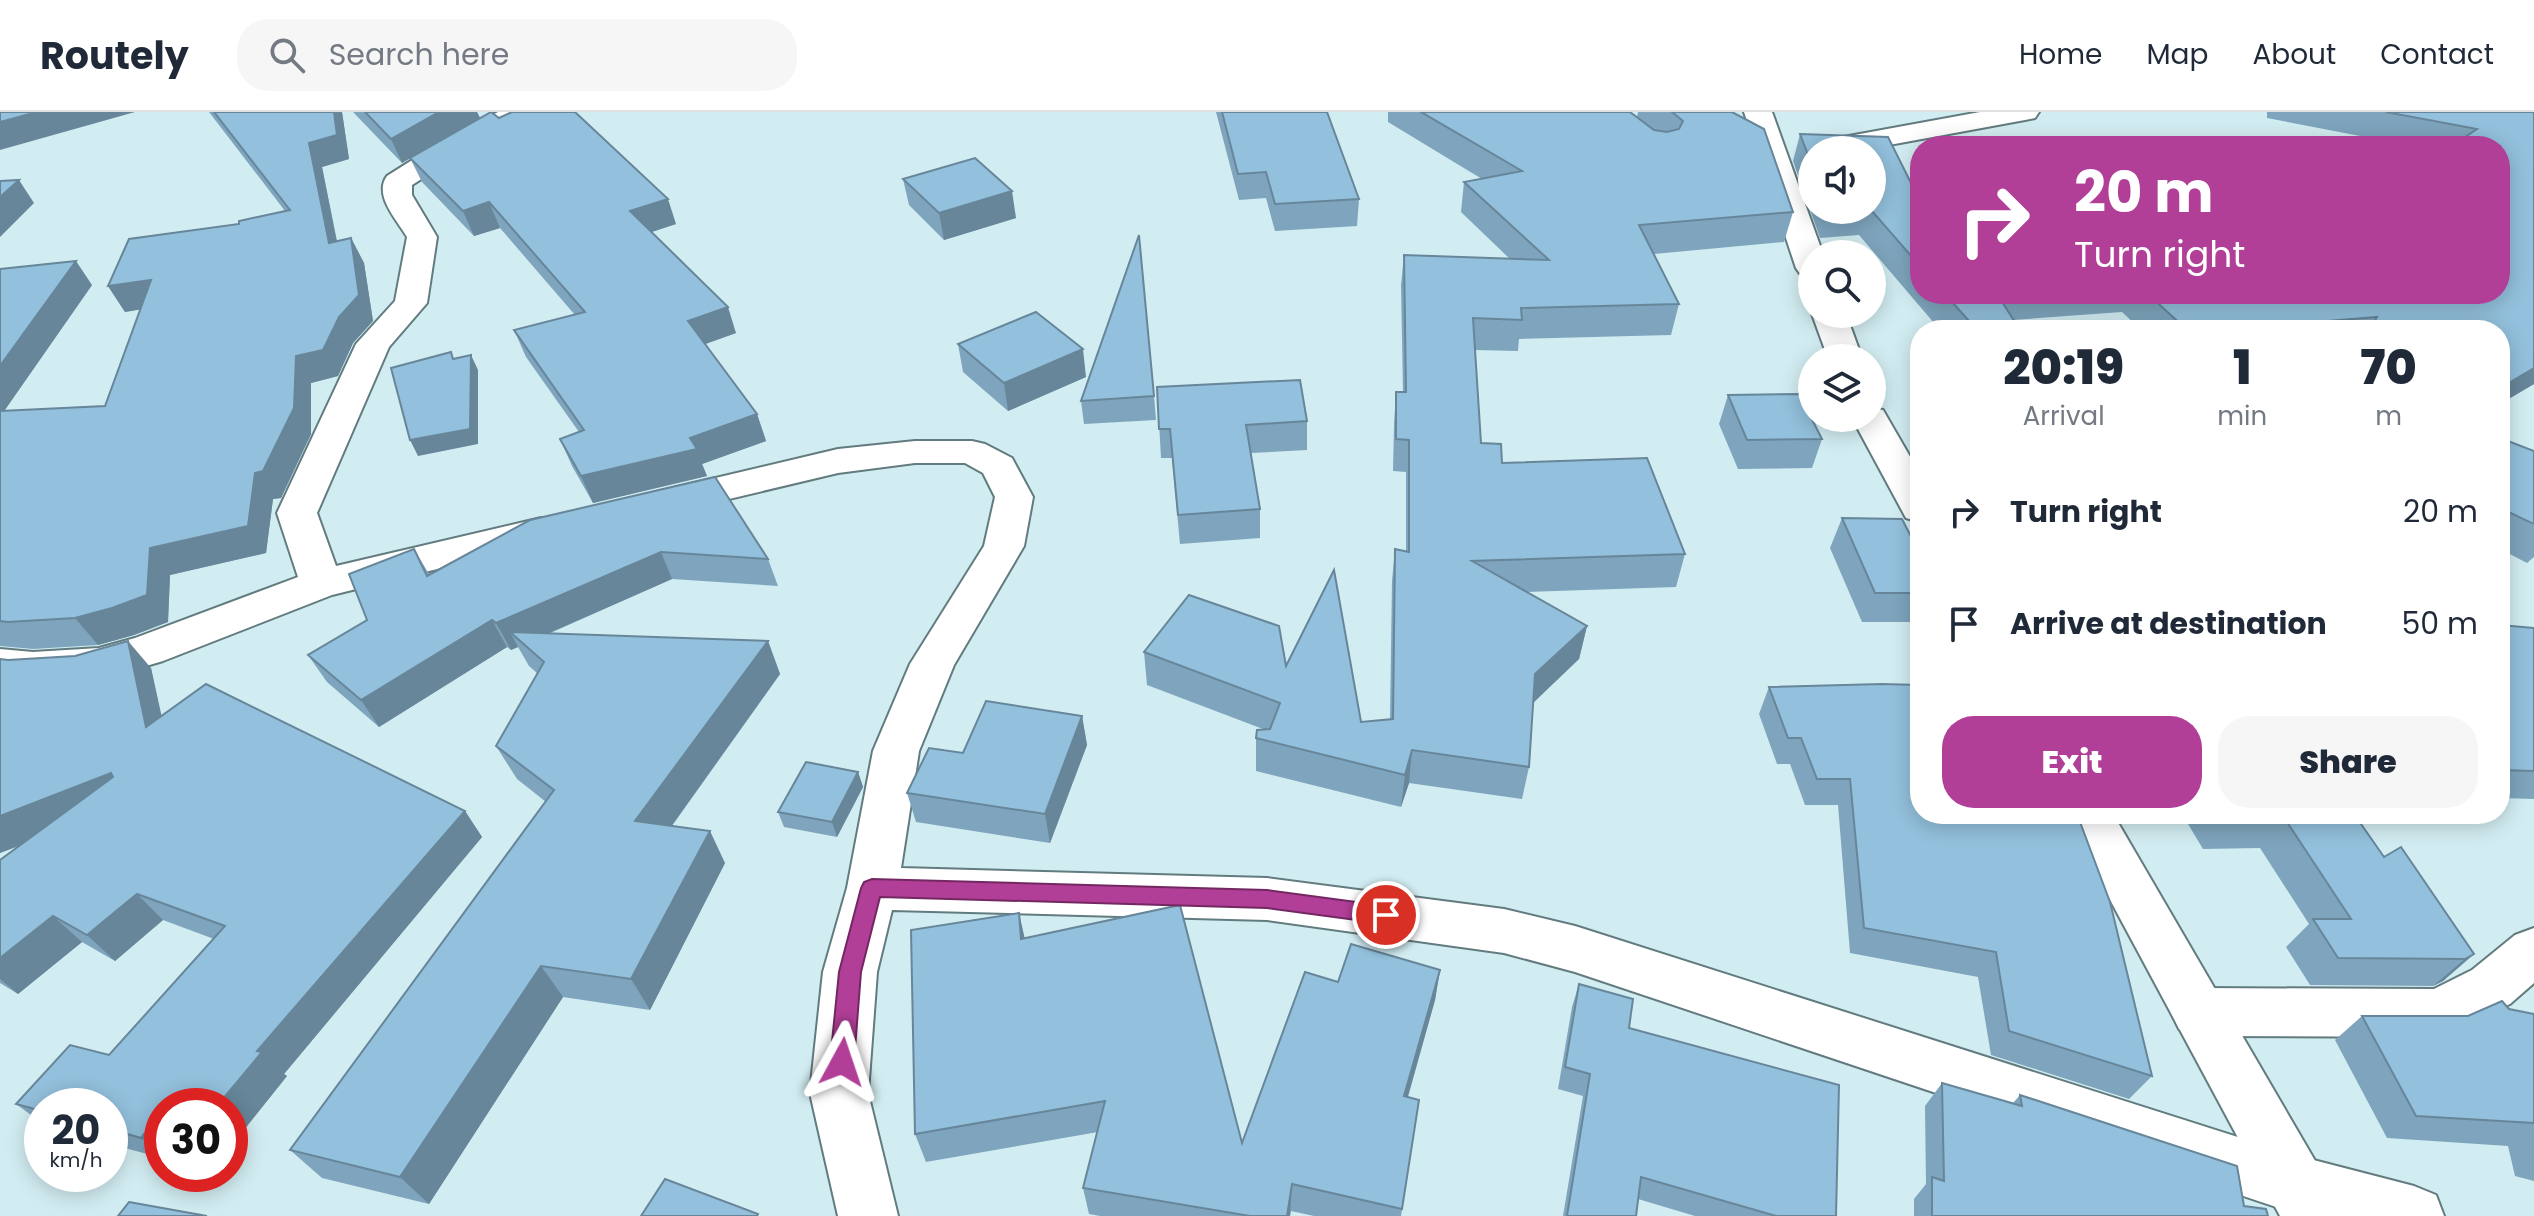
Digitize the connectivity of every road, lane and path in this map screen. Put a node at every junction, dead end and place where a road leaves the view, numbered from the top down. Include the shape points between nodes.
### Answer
1 (519, 112) edge
2 (1758, 112) edge
3 (2025, 112) edge
4 (1886, 137) edge
5 (1798, 153) edge
6 (1771, 157) junction
7 (1802, 240) edge
8 (1878, 432) edge
9 (1910, 491) edge
10 (627, 511) edge
11 (581, 522) edge
12 (321, 584) junction
13 (0, 665) edge
14 (2094, 824) edge
15 (872, 888) junction
16 (2534, 951) edge
17 (2198, 1012) junction
18 (2304, 1200) edge
19 (868, 1216) edge
20 (2414, 1216) edge

1 - 12 street via 397,182 397,195 422,237 411,303 373,344 297,513
2 - 6 street
3 - 4 street
5 - 6 street
6 - 7 street
8 - 9 street
10 - 15 street via 838,461 972,452 999,466 1014,497 1004,546 932,664 896,751
11 - 12 street
12 - 13 street via 99,664
14 - 17 street
15 - 18 street via 1267,899 1504,931 1575,949
15 - 19 street via 850,972 839,1093
16 - 17 street via 2491,987 2439,1013
17 - 18 street
18 - 20 street

